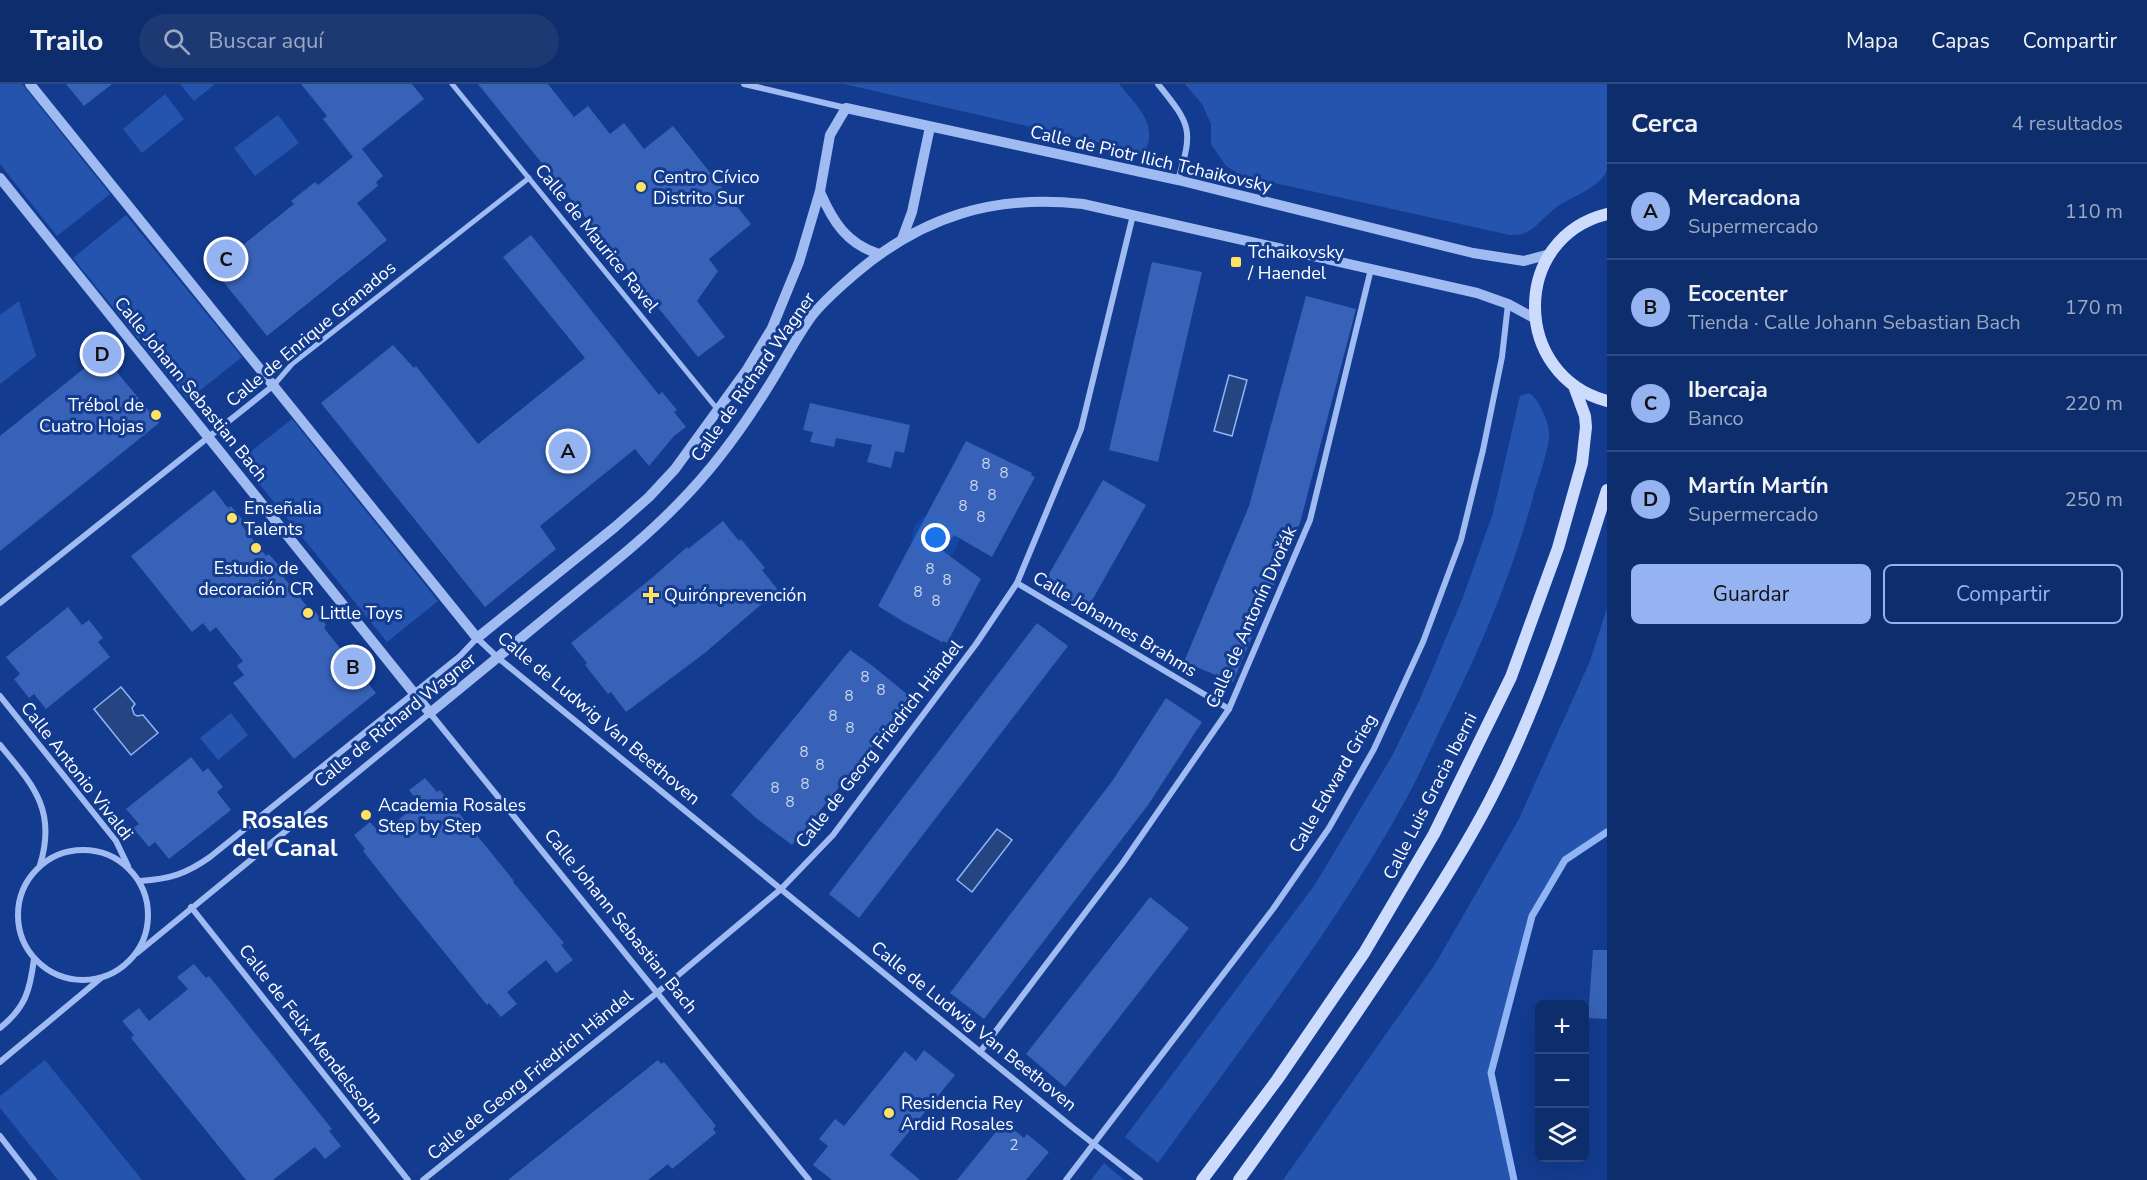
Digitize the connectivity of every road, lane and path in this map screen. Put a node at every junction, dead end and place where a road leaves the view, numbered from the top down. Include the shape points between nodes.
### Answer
1 (30, 84) edge
2 (452, 84) edge
3 (744, 84) edge
4 (1158, 84) edge
5 (846, 108) junction
6 (930, 127) junction
7 (0, 178) edge
8 (528, 178) junction
9 (1178, 180) junction
10 (820, 191) junction
11 (1607, 214) edge
12 (1133, 215) junction
13 (902, 239) junction
14 (879, 254) junction
15 (1550, 254) junction
16 (1371, 268) junction
17 (1508, 304) junction
18 (1534, 318) junction
19 (274, 385) junction
20 (1574, 386) junction
21 (1607, 401) edge
22 (718, 410) junction
23 (208, 437) junction
24 (1607, 490) edge
25 (1017, 583) junction
26 (0, 603) edge
27 (477, 638) junction
28 (497, 657) junction
29 (414, 693) junction
30 (0, 696) edge
31 (1229, 710) junction
32 (430, 713) junction
33 (0, 745) edge
34 (40, 865) junction
35 (128, 866) junction
36 (140, 881) junction
37 (781, 889) junction
38 (191, 907) junction
39 (137, 953) junction
40 (34, 959) junction
41 (102, 978) junction
42 (658, 992) junction
43 (0, 1028) edge
44 (980, 1052) junction
45 (0, 1062) edge
46 (0, 1136) edge
47 (1094, 1144) junction
48 (34, 1180) edge
49 (408, 1180) edge
50 (423, 1180) edge
51 (808, 1180) edge
52 (1066, 1180) edge
53 (1140, 1180) edge
54 (1202, 1180) edge
55 (1239, 1180) edge

1 - 19 street, Calle de Ludwig Van Beethoven
2 - 8 street, Calle de Maurice Ravel
3 - 5 street, Calle de Piotr Ilich Tchaikovsky
4 - 9 street via 1188,130
5 - 6 street, Calle de Piotr Ilich Tchaikovsky
5 - 10 street, Calle de Richard Wagner via 830,135
6 - 9 street, Calle de Piotr Ilich Tchaikovsky
6 - 13 street via 912,212
7 - 23 street, Calle Johann Sebastian Bach
8 - 19 street, Calle de Enrique Granados via 292,364
8 - 22 street, Calle de Maurice Ravel
9 - 15 street, Calle de Piotr Ilich Tchaikovsky via 1495,257 1524,261
10 - 14 street via 842,232
10 - 22 street, Calle de Richard Wagner via 799,262 772,328
11 - 15 main road via 1573,230
12 - 13 street, Calle de Richard Wagner via 1061,201 1004,204 941,220
12 - 16 street
12 - 25 street, Calle de Georg Friedrich Händel via 1081,429
13 - 14 street, Calle de Richard Wagner
14 - 28 street, Calle de Richard Wagner via 832,293 812,316 735,436 678,505 641,540
15 - 18 main road via 1537,285
16 - 17 street
16 - 31 street, Calle de Antonín Dvořák via 1310,520
17 - 18 street
17 - 47 street, Calle Edward Grieg via 1497,380 1461,540 1423,642 1374,749 1329,828 1273,909
18 - 20 main road via 1543,349
19 - 23 street, Calle de Enrique Granados
19 - 27 street, Calle de Ludwig Van Beethoven
20 - 21 main road
20 - 54 main road, Calle Luis Gracia Iberni via 1585,416 1582,463 1558,548 1510,677 1434,834 1365,953
22 - 27 street, Calle de Richard Wagner via 649,497
23 - 26 street, Calle de Enrique Granados
23 - 29 street, Calle Johann Sebastian Bach
24 - 55 main road via 1568,615 1533,708 1490,800 1440,887 1361,1008
25 - 31 street, Calle Johannes Brahms
25 - 37 street, Calle de Georg Friedrich Händel via 976,644 832,835
27 - 28 street, Calle de Ludwig Van Beethoven
27 - 29 street, Calle de Richard Wagner
28 - 32 street, Calle de Richard Wagner
28 - 37 street, Calle de Ludwig Van Beethoven
29 - 32 street, Calle Johann Sebastian Bach
29 - 36 street, Calle de Richard Wagner via 194,868 175,876
30 - 35 street, Calle Antonio Vivaldi via 116,841
31 - 44 street, Calle de Antonín Dvořák via 1122,864
32 - 38 street, Calle de Richard Wagner
32 - 42 street, Calle Johann Sebastian Bach
33 - 34 street via 41,802 46,831
34 - 35 street via 53,856 84,849 107,854
34 - 40 street via 21,894 18,912 19,929
35 - 36 street
36 - 39 street via 147,902 148,925
37 - 42 street, Calle de Georg Friedrich Händel
37 - 44 street, Calle de Ludwig Van Beethoven
38 - 39 street, Calle de Richard Wagner
38 - 49 street, Calle de Felix Mendelssohn
39 - 41 street
40 - 41 street via 66,978
40 - 43 street via 28,995
41 - 45 street
42 - 50 street, Calle de Georg Friedrich Händel
42 - 51 street, Calle Johann Sebastian Bach
44 - 47 street, Calle de Ludwig Van Beethoven
46 - 48 street
47 - 52 street, Calle Edward Grieg
47 - 53 street, Calle de Ludwig Van Beethoven

